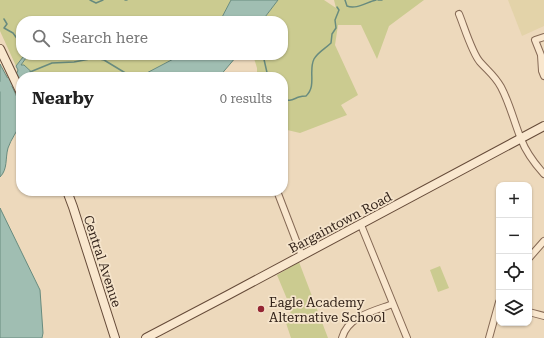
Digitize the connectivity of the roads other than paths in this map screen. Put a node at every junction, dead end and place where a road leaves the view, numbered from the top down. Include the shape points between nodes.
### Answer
1 (459, 14) dead end
2 (544, 37) edge
3 (0, 49) edge
4 (544, 76) edge
5 (16, 83) edge
6 (544, 126) edge
7 (521, 138) junction
8 (544, 174) edge
9 (69, 196) edge
10 (279, 196) edge
11 (361, 225) junction
12 (544, 241) edge
13 (532, 255) edge
14 (302, 256) junction
15 (393, 304) junction
16 (496, 313) edge
17 (532, 313) edge
18 (544, 316) edge
19 (115, 338) edge
20 (146, 338) edge
21 (342, 338) edge
22 (407, 338) edge
23 (489, 338) edge

1 - 7 street via 475,54 502,89
2 - 4 street via 535,40 541,55
3 - 5 main road
6 - 7 main road, Bargaintown Road
7 - 8 street via 528,154
7 - 11 main road, Bargaintown Road
9 - 19 main road, Central Avenue
10 - 14 street
11 - 14 main road, Bargaintown Road
11 - 15 street
12 - 13 street
14 - 20 main road, Bargaintown Road
15 - 21 street via 354,320 346,327
15 - 22 street
16 - 23 street
17 - 18 street

